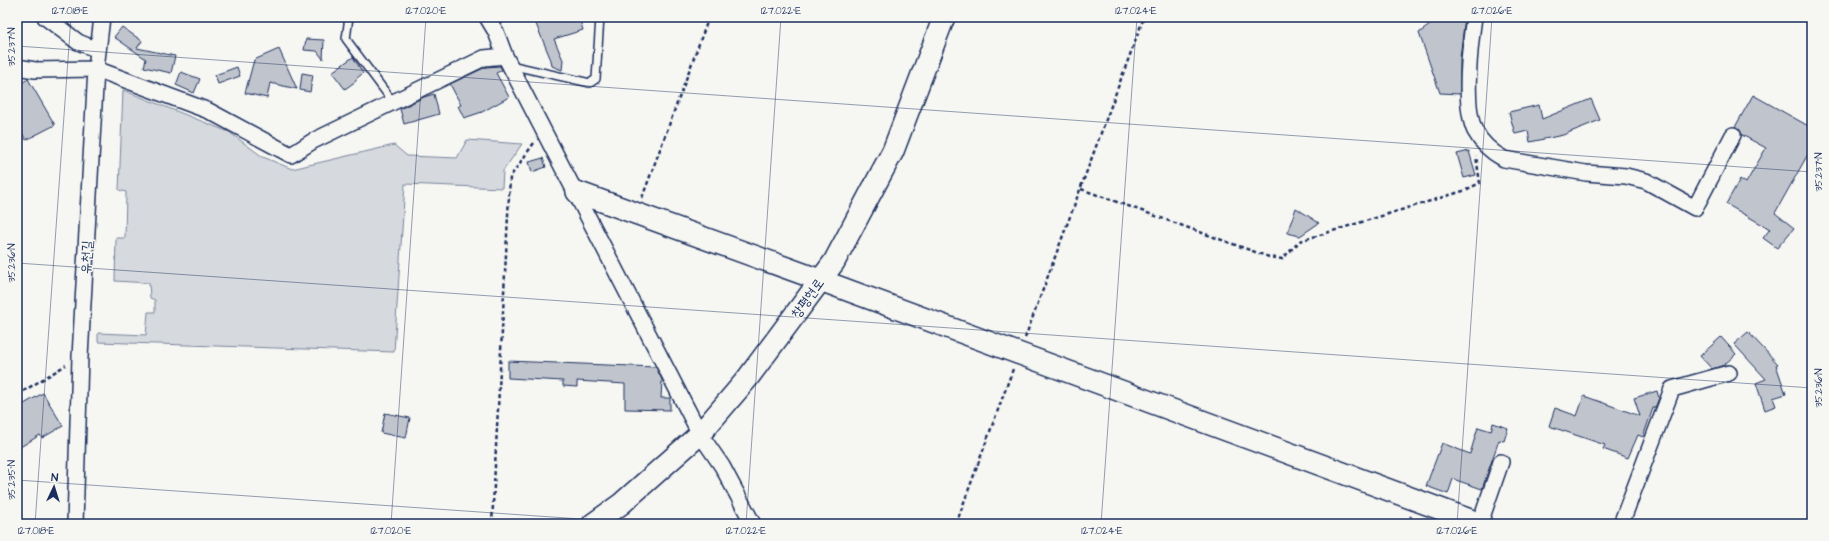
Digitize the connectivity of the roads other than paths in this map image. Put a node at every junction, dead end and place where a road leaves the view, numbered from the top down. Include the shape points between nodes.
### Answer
1 (45, 17) edge
2 (102, 17) edge
3 (349, 17) edge
4 (487, 17) edge
5 (600, 17) edge
6 (944, 17) edge
7 (1474, 17) edge
8 (98, 50) junction
9 (508, 60) junction
10 (17, 67) edge
11 (96, 69) junction
12 (393, 102) junction
13 (1733, 135) dead end
14 (577, 192) junction
15 (820, 280) junction
16 (1729, 373) dead end
17 (700, 434) junction
18 (1501, 462) dead end
19 (75, 524) edge
20 (593, 524) edge
21 (753, 524) edge
22 (1480, 524) edge
23 (1621, 524) edge

1 - 8 street via 78,42
2 - 8 street, 유천길
3 - 12 lane via 346,39
4 - 9 street
5 - 9 lane via 596,80 590,83
6 - 15 street, 창평현로 via 893,151 834,262
7 - 13 street via 1468,68 1472,121 1479,136 1493,153 1504,158 1542,166 1626,176 1646,181 1695,208
8 - 11 street, 유천길
9 - 12 street via 484,58
9 - 14 street
10 - 11 street via 35,70
11 - 12 street via 210,111 291,155 313,141
11 - 19 street, 유천길 via 80,357
14 - 15 street
14 - 17 street
15 - 17 street, 창평현로 via 747,379
15 - 22 street
16 - 23 street via 1672,389
17 - 20 street, 창평현로 via 621,504
17 - 21 street via 722,466
18 - 22 street

